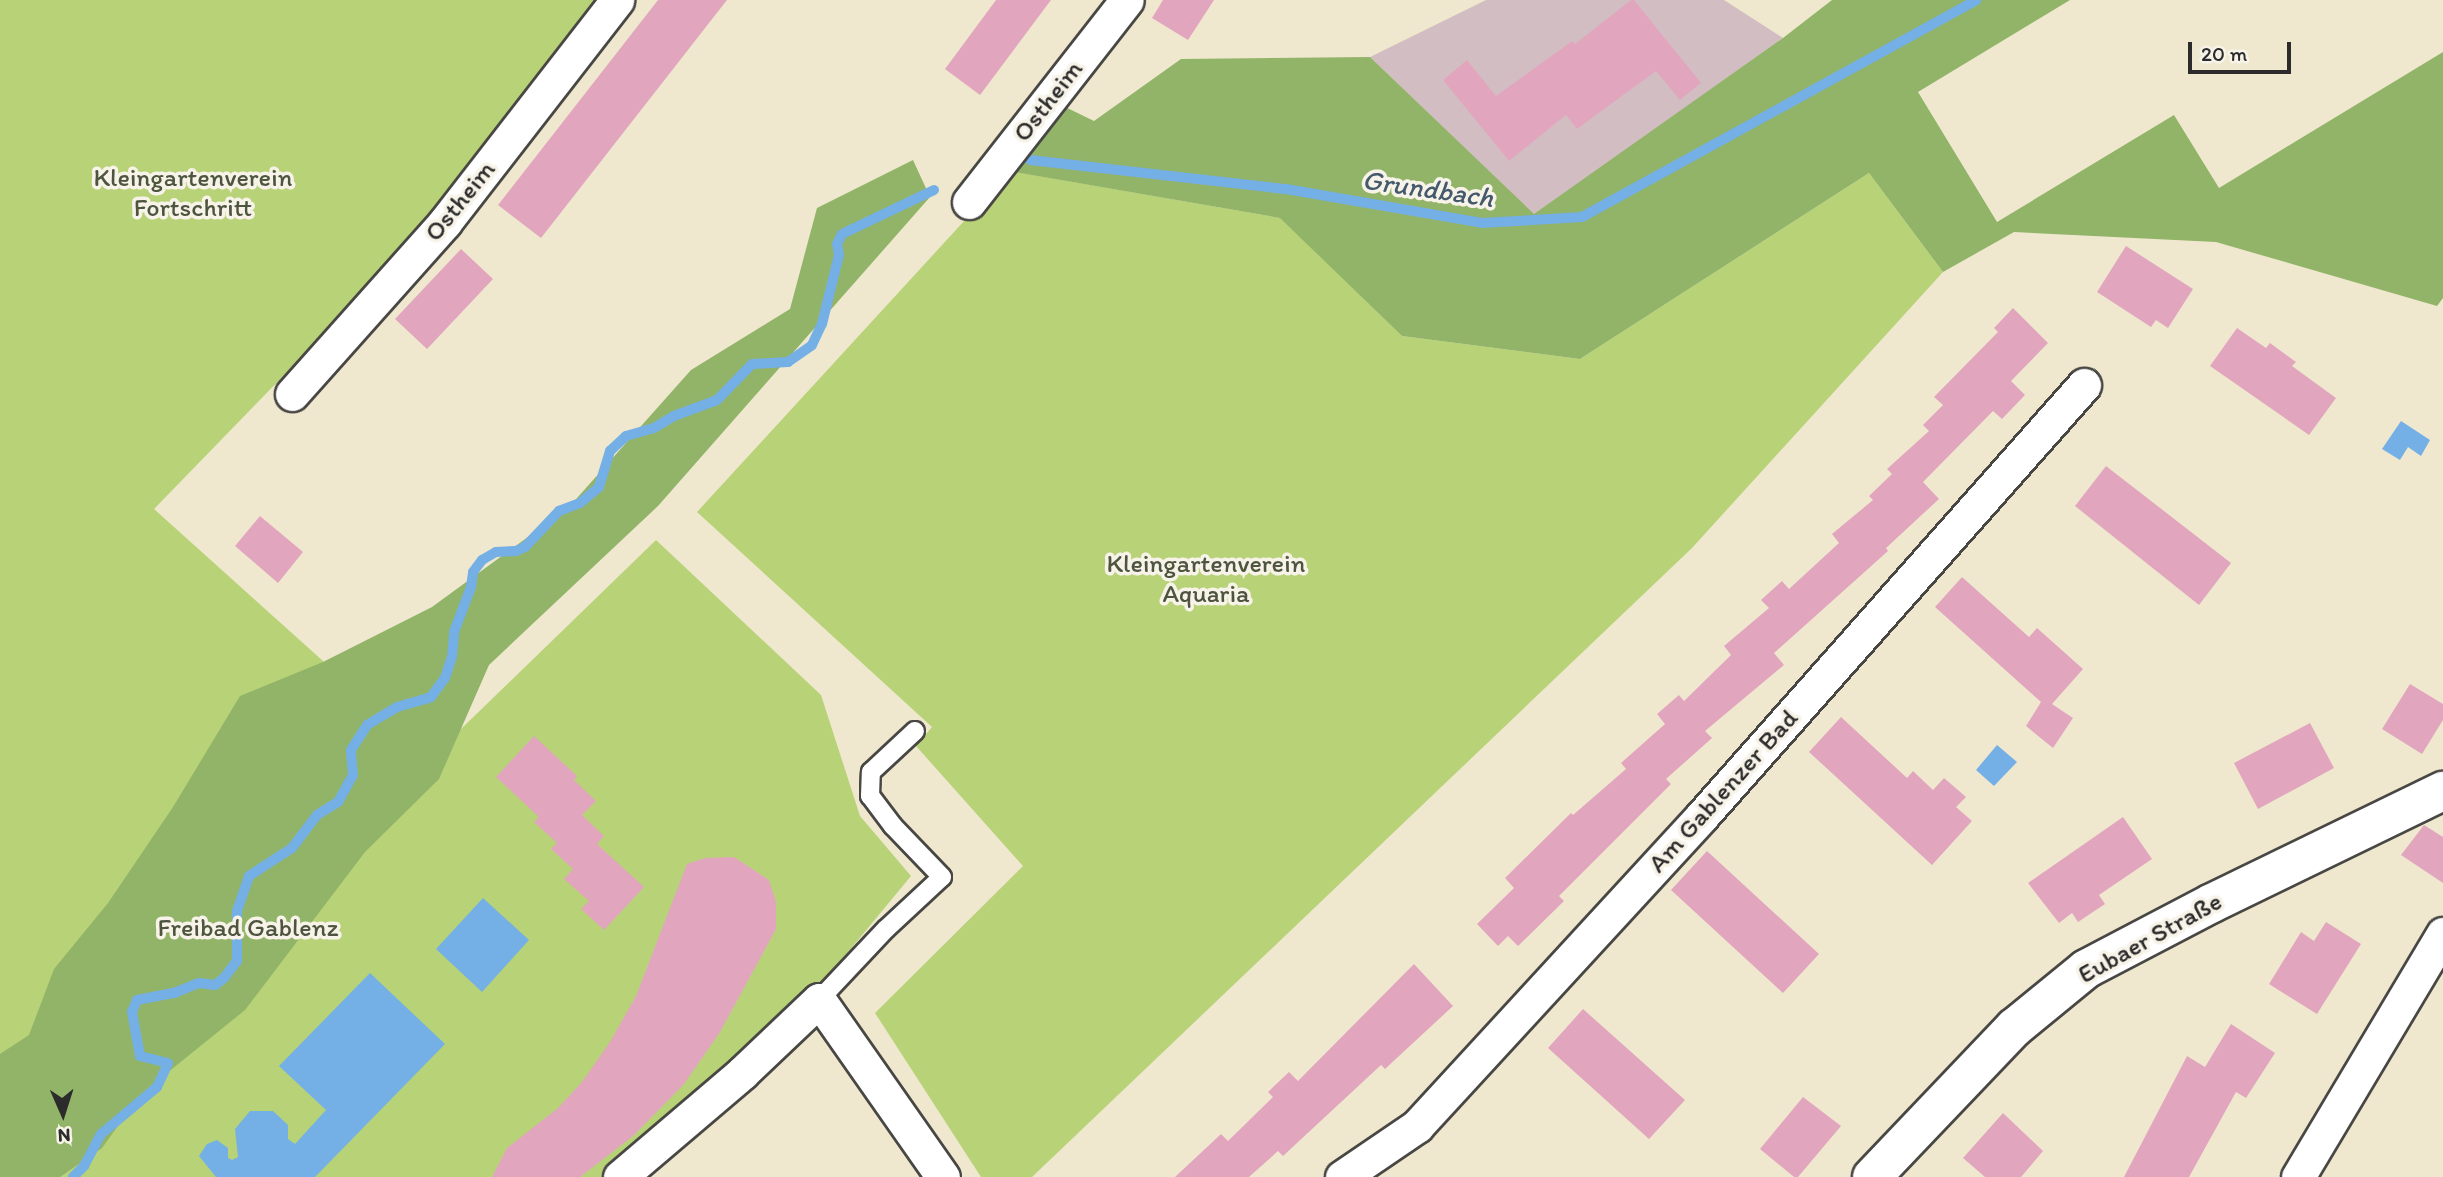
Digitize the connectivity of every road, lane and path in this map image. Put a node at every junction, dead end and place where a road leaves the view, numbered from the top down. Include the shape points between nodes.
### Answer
1 (617, 0) edge
2 (1127, 0) edge
3 (968, 202) dead end
4 (2084, 385) dead end
5 (292, 394) dead end
6 (915, 731) dead end
7 (2443, 791) edge
8 (2443, 934) edge
9 (819, 1000) junction
10 (620, 1177) edge
11 (943, 1177) edge
12 (1342, 1177) edge
13 (1872, 1177) edge
14 (2298, 1177) edge

1 - 5 street, Ostheim via 445,222
2 - 3 street, Ostheim
4 - 12 street, Am Gablenzer Bad via 1702,816 1417,1126
6 - 9 lane via 871,772 870,796 942,877
7 - 13 street, Eubaer Straße via 2086,969 2014,1028
8 - 14 street
9 - 10 street via 743,1073
9 - 11 street

